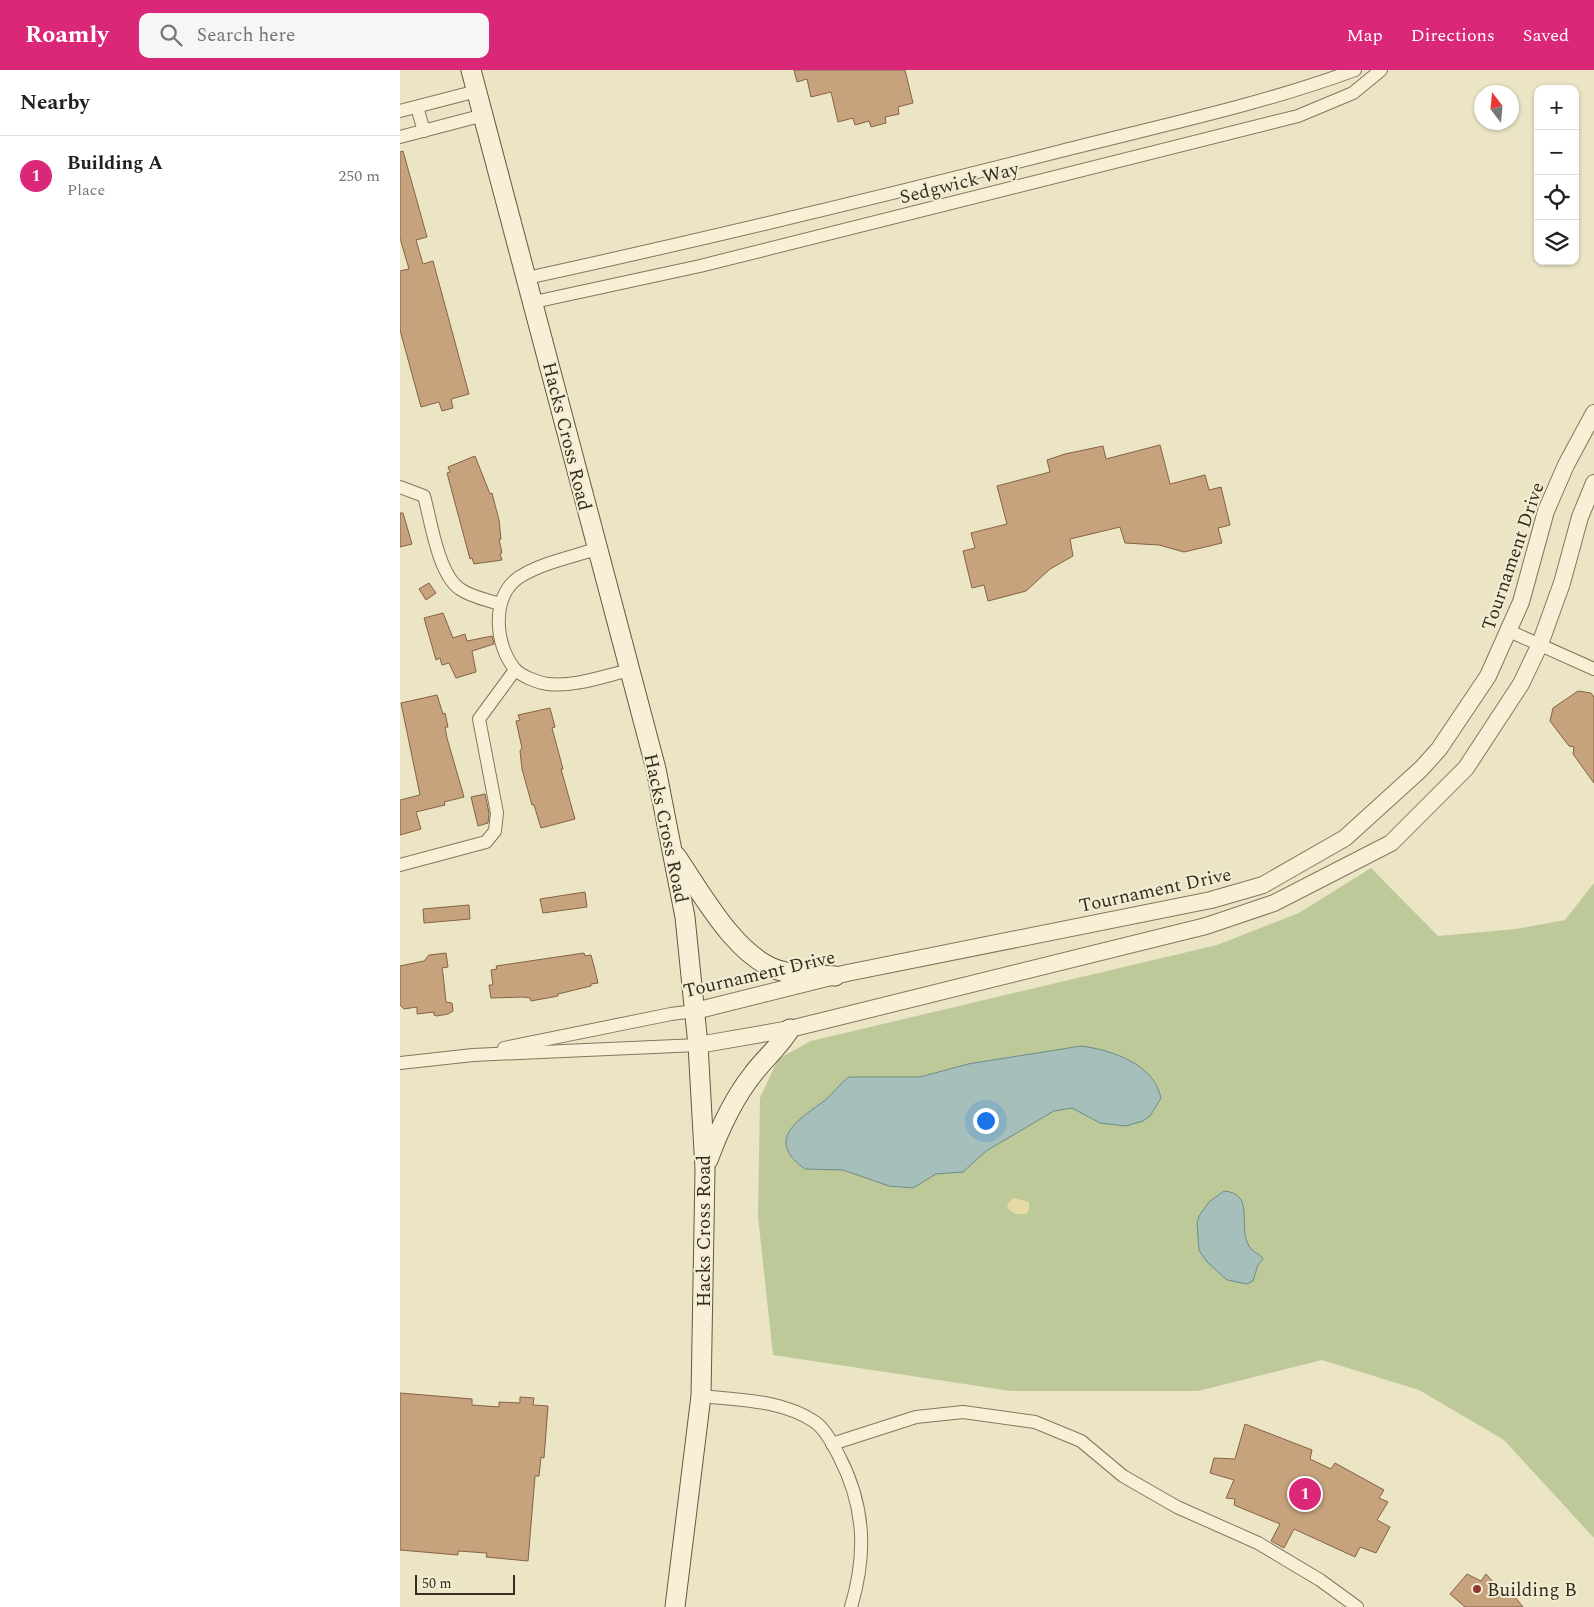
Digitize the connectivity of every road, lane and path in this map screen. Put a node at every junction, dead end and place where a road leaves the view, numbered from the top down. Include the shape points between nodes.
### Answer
1 (471, 70) edge
2 (1355, 70) edge
3 (1381, 70) edge
4 (477, 91) junction
5 (417, 107) junction
6 (400, 111) edge
7 (484, 115) junction
8 (424, 131) junction
9 (400, 137) edge
10 (527, 278) junction
11 (534, 302) junction
12 (1594, 413) edge
13 (1594, 483) edge
14 (400, 487) edge
15 (596, 549) junction
16 (500, 604) junction
17 (1509, 631) junction
18 (1540, 644) junction
19 (1594, 669) edge
20 (515, 670) junction
21 (630, 670) junction
22 (672, 850) junction
23 (400, 864) edge
24 (835, 976) junction
25 (695, 1011) junction
26 (790, 1029) junction
27 (698, 1045) junction
28 (472, 1055) junction
29 (400, 1063) edge
30 (705, 1168) junction
31 (701, 1396) junction
32 (832, 1444) junction
33 (674, 1607) edge
34 (851, 1607) edge
35 (1357, 1607) edge

1 - 4 main road, Hacks Cross Road
2 - 10 street, Sedgwick Way via 1248,103 1028,159 640,254
3 - 11 street, Sedgwick Way via 1353,93 1298,116 700,266
4 - 5 street
4 - 7 main road, Hacks Cross Road
5 - 6 street
5 - 8 street
7 - 8 street
7 - 10 main road, Hacks Cross Road
8 - 9 street
10 - 11 main road, Hacks Cross Road
11 - 15 main road, Hacks Cross Road
12 - 17 street, Tournament Drive via 1566,464 1546,511 1521,602
13 - 18 street, Tournament Drive
14 - 16 street via 424,496 449,577 460,589
15 - 16 street via 519,578 510,586
15 - 21 main road, Hacks Cross Road
16 - 20 street via 498,619 502,637
17 - 18 street
17 - 24 street, Tournament Drive via 1488,676 1439,749 1421,769 1345,838 1264,885 1211,900
18 - 19 street
18 - 26 street, Tournament Drive via 1521,684 1466,768 1391,843 1274,903 1206,926
20 - 21 street via 547,684 571,684
20 - 23 street via 479,718 497,813 495,831 486,842
21 - 22 main road, Hacks Cross Road via 656,769
22 - 24 main road via 735,940 756,960 779,971
22 - 25 main road, Hacks Cross Road via 685,917
24 - 25 street, Tournament Drive
25 - 27 main road, Hacks Cross Road
25 - 28 street, Tournament Drive
26 - 27 street, Tournament Drive
26 - 30 main road via 751,1075 732,1106
27 - 28 street, Tournament Drive
27 - 30 main road, Hacks Cross Road
28 - 29 street, Tournament Drive
30 - 31 main road, Hacks Cross Road
31 - 32 street via 773,1403 816,1423
31 - 33 main road, Hacks Cross Road
32 - 34 street via 859,1505 862,1530 859,1582
32 - 35 street via 932,1415 963,1412 1036,1422 1081,1441 1123,1476 1177,1507 1258,1543 1320,1580

